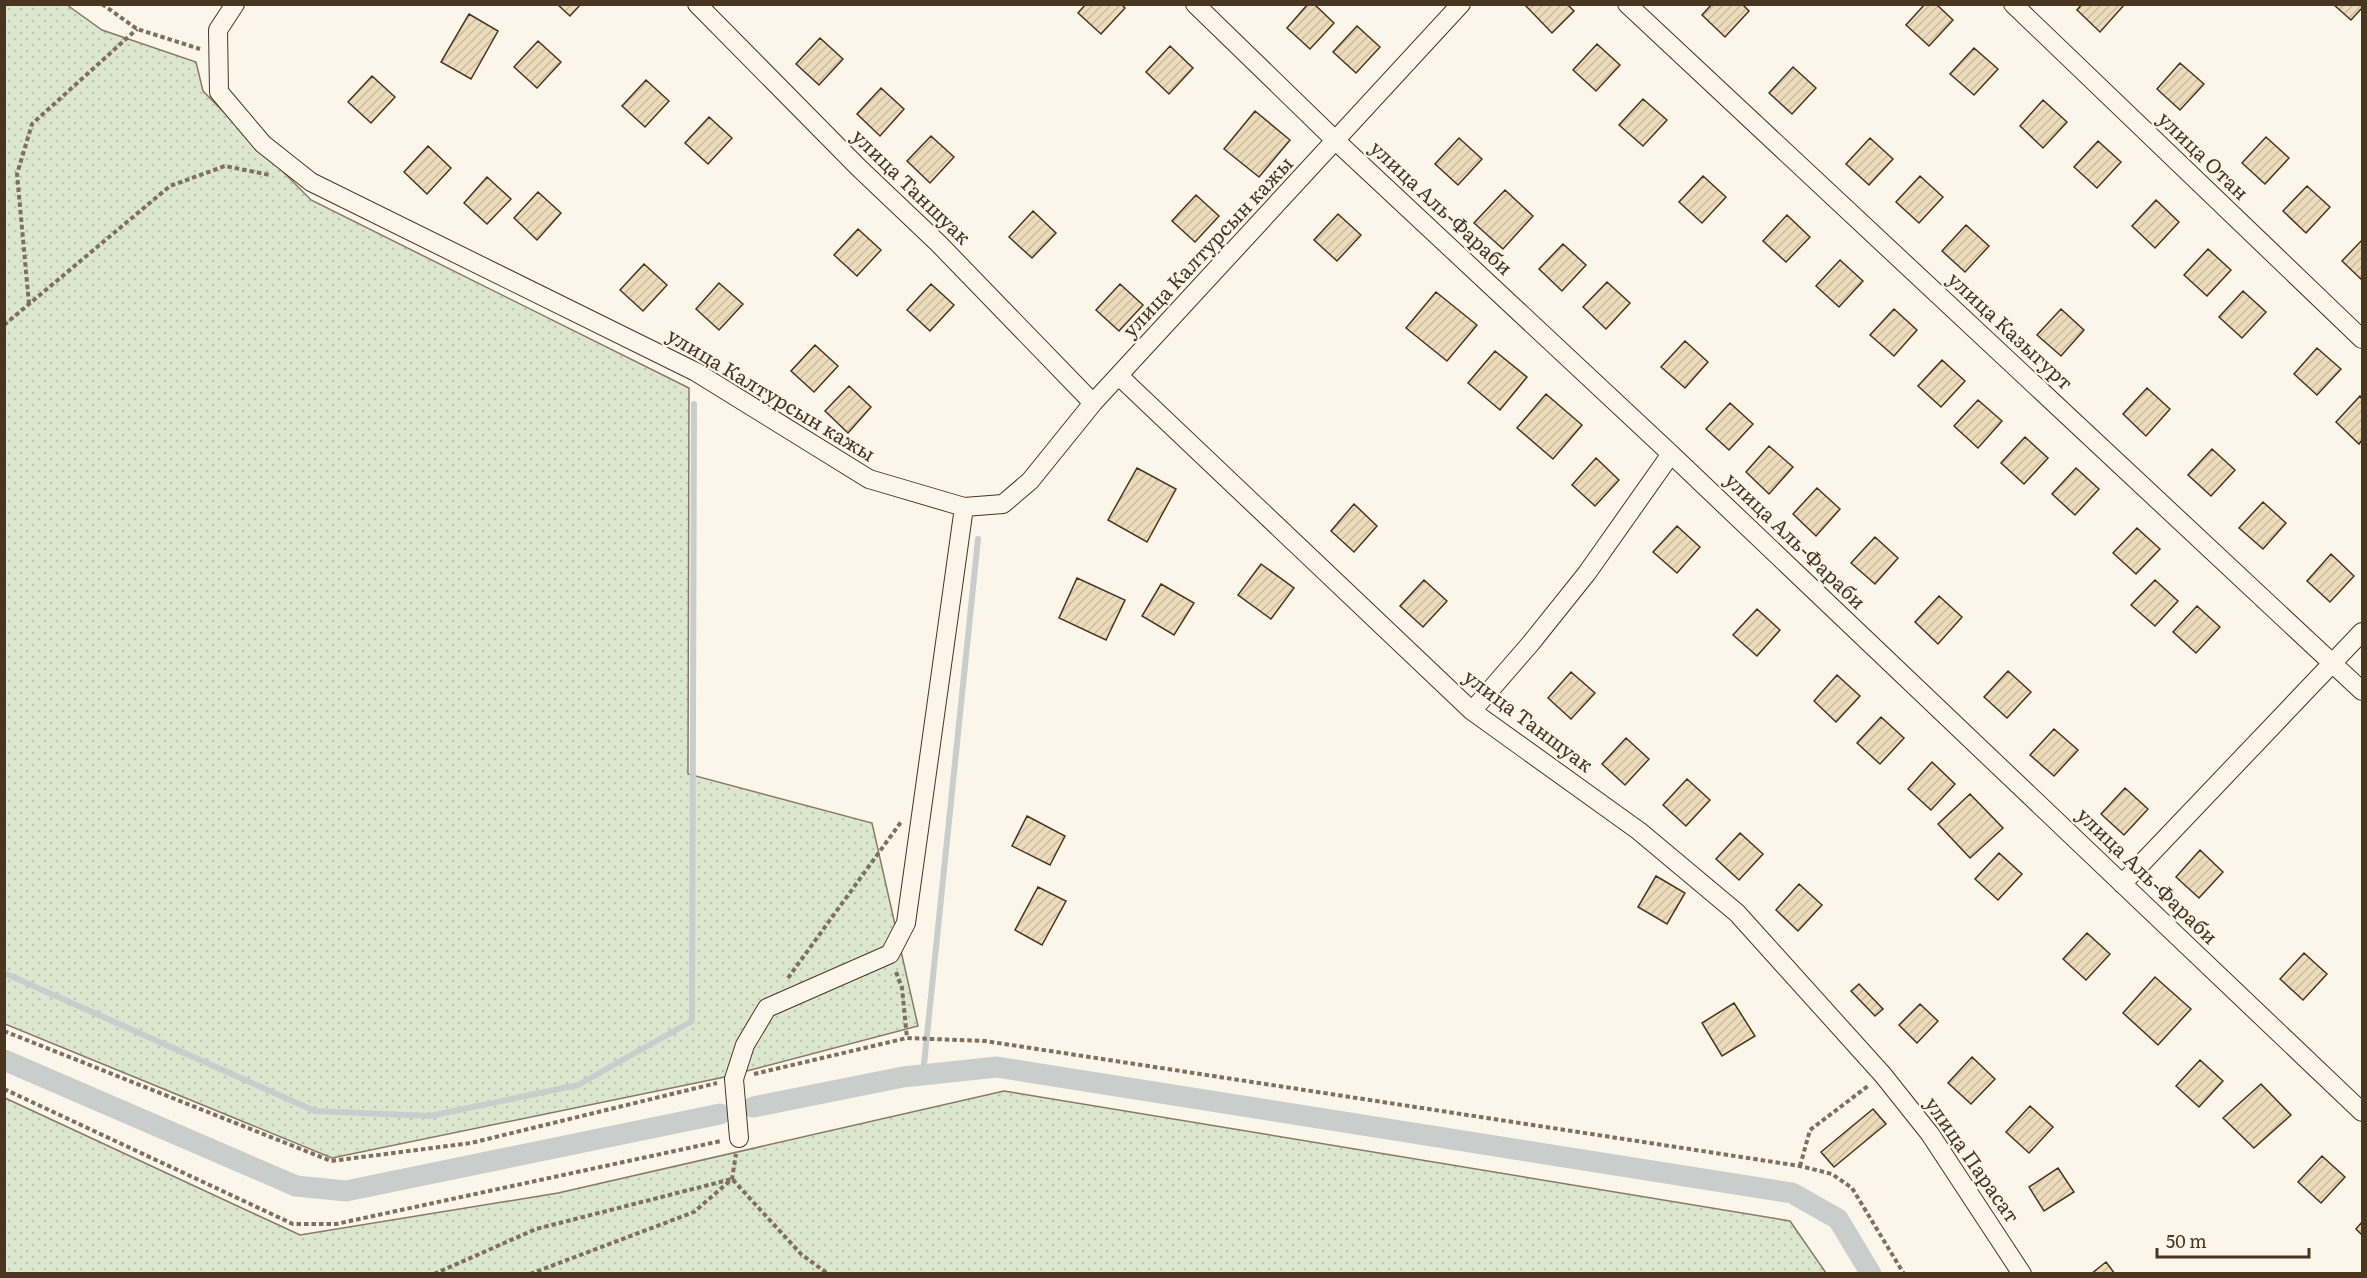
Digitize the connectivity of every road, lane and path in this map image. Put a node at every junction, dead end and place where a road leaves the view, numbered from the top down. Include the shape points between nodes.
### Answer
1 (102, 4) edge
2 (235, 4) edge
3 (697, 4) edge
4 (1195, 4) edge
5 (1461, 4) edge
6 (1627, 4) edge
7 (2013, 4) edge
8 (137, 29) junction
9 (218, 55) junction
10 (1336, 141) junction
11 (279, 176) dead end
12 (29, 304) junction
13 (4, 326) edge
14 (2362, 339) edge
15 (1119, 376) junction
16 (1093, 403) junction
17 (1671, 454) junction
18 (964, 507) junction
19 (2362, 632) edge
20 (2333, 663) junction
21 (2362, 692) edge
22 (1472, 711) junction
23 (922, 810) junction
24 (2122, 884) junction
25 (890, 954) junction
26 (787, 979) dead end
27 (4, 1031) edge
28 (907, 1038) junction
29 (1883, 1075) junction
30 (734, 1079) junction
31 (4, 1089) edge
32 (2362, 1112) edge
33 (739, 1138) junction
34 (1800, 1166) junction
35 (732, 1179) junction
36 (434, 1274) edge
37 (530, 1274) edge
38 (828, 1274) edge
39 (1904, 1274) edge
40 (2022, 1274) edge

1 - 8 path
2 - 9 street, улица Калтурсын кажы via 218,30
3 - 16 street, улица Таншуак
4 - 10 street, улица Аль-Фараби
5 - 10 street, улица Калтурсын кажы
6 - 20 street, улица Казыгурт
7 - 14 street, улица Отан
8 - 9 path
8 - 12 path via 32,124 17,174
9 - 18 street, улица Калтурсын кажы via 219,92 263,144 311,182 696,372 869,479
10 - 15 street, улица Калтурсын кажы
10 - 17 street, улица Аль-Фараби
11 - 12 path via 225,166 170,186
12 - 13 path
15 - 16 street, улица Калтурсын кажы
15 - 22 street, улица Таншуак
16 - 18 street, улица Калтурсын кажы via 1030,481 1003,504
17 - 22 street via 1587,573
17 - 24 street, улица Аль-Фараби
18 - 23 street
19 - 20 street
20 - 21 street, улица Казыгурт
20 - 24 street
22 - 29 street, улица Таншуак via 1639,831 1737,913
23 - 25 street via 906,923
23 - 26 path via 897,824
24 - 32 street, улица Аль-Фараби
25 - 28 path via 902,988
25 - 30 street via 767,1008 745,1045
27 - 30 path via 331,1161 471,1143
28 - 30 path
28 - 34 path via 985,1041
29 - 34 path via 1810,1130
29 - 40 street, улица Парасат via 1930,1134
30 - 33 street
31 - 33 path via 293,1224 336,1224
33 - 35 path
34 - 39 path via 1832,1174 1852,1188
35 - 36 path via 536,1228
35 - 37 path via 694,1212
35 - 38 path via 801,1254

